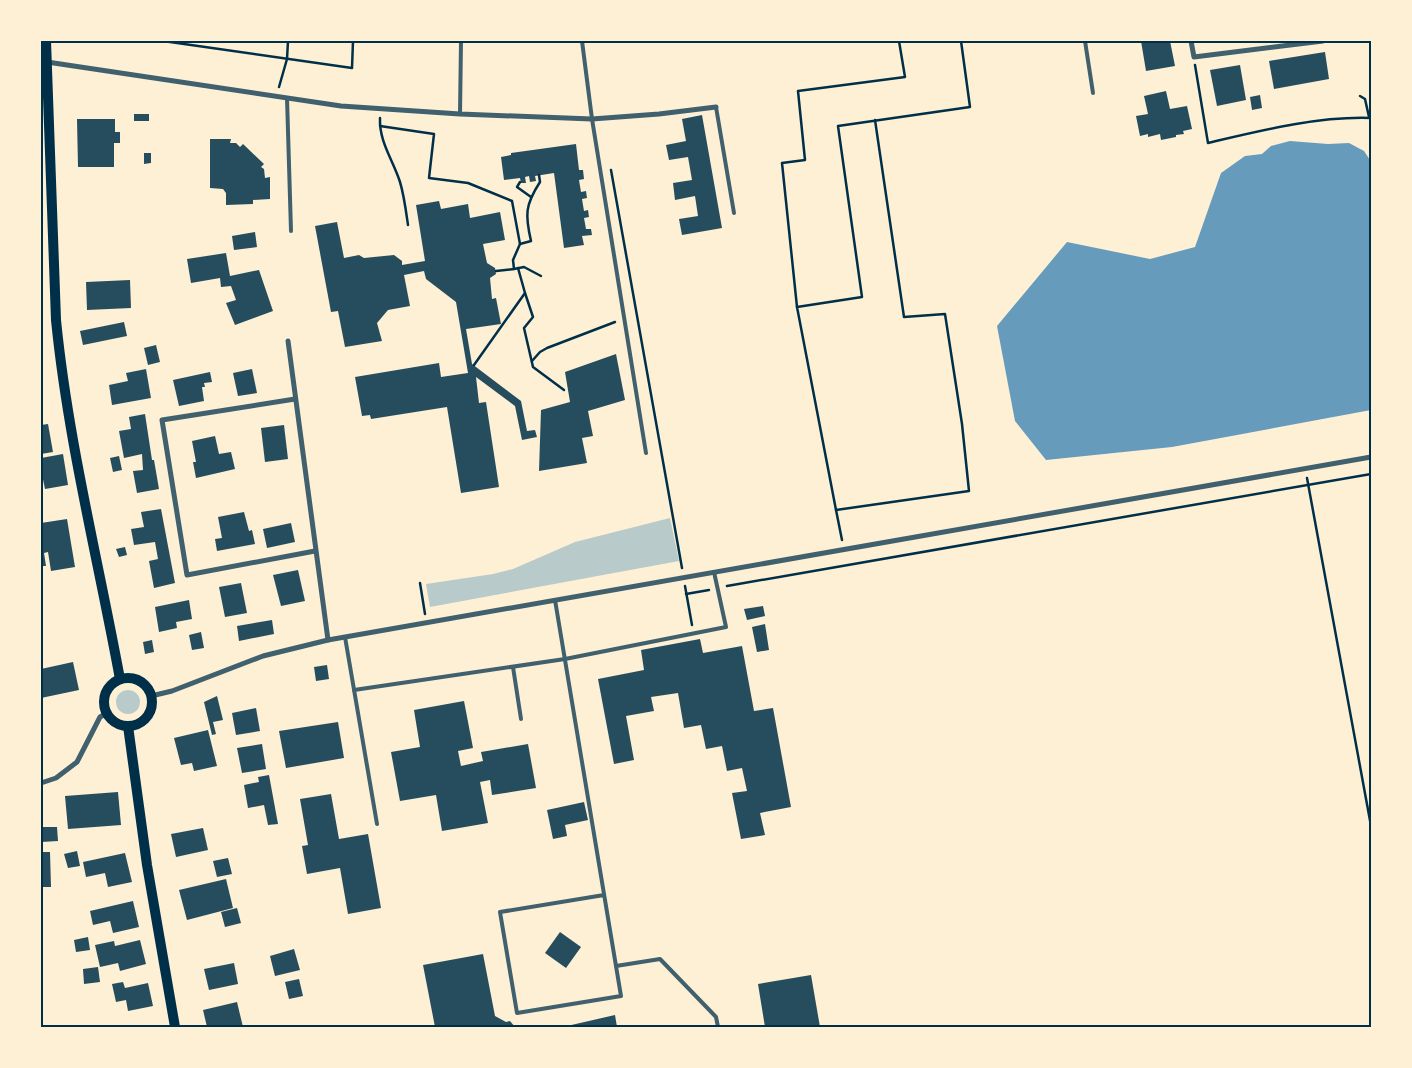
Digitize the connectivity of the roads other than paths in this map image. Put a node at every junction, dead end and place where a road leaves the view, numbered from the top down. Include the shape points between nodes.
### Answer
1 (46, 41) edge
2 (461, 41) edge
3 (582, 41) edge
4 (1085, 41) edge
5 (1191, 41) edge
6 (1323, 41) edge
7 (47, 62) junction
8 (238, 90) junction
9 (1093, 93) dead end
10 (237, 97) dead end
11 (287, 98) junction
12 (716, 107) joint
13 (460, 114) junction
14 (592, 119) junction
15 (734, 213) dead end
16 (291, 231) dead end
17 (288, 341) dead end
18 (295, 399) junction
19 (646, 453) dead end
20 (1371, 457) edge
21 (315, 551) junction
22 (714, 572) junction
23 (555, 600) junction
24 (345, 637) junction
25 (328, 640) junction
26 (565, 659) junction
27 (512, 667) junction
28 (120, 679) junction
29 (354, 690) junction
30 (151, 696) junction
31 (107, 713) junction
32 (521, 719) dead end
33 (128, 726) junction
34 (41, 784) edge
35 (377, 824) dead end
36 (604, 895) junction
37 (616, 966) junction
38 (175, 1027) edge
39 (718, 1027) edge

1 - 7 main road
2 - 13 lane
3 - 14 lane
4 - 9 lane
5 - 6 street via 1194,57
7 - 8 street
7 - 28 main road via 59,353 70,427
8 - 10 lane
8 - 11 street
11 - 13 street via 340,106
11 - 16 lane
12 - 14 street
12 - 15 lane
13 - 14 street
14 - 19 lane
17 - 18 street
18 - 21 street
18 - 21 street via 162,420 187,575
20 - 22 street
21 - 25 street
22 - 23 street
22 - 26 lane via 726,627
23 - 24 street
23 - 26 lane
24 - 25 street
24 - 29 lane
25 - 30 street via 263,656
26 - 27 lane
26 - 36 lane
27 - 29 lane
27 - 32 lane
28 - 30 main road via 136,679 143,683
28 - 31 main road via 107,689 104,697
29 - 35 lane
30 - 33 main road via 147,717
31 - 33 main road via 116,722
31 - 34 street via 100,717 77,762 56,778
33 - 38 main road via 147,865
36 - 37 lane
36 - 37 lane via 500,912 517,1013 621,996
37 - 39 lane via 660,959 716,1017

